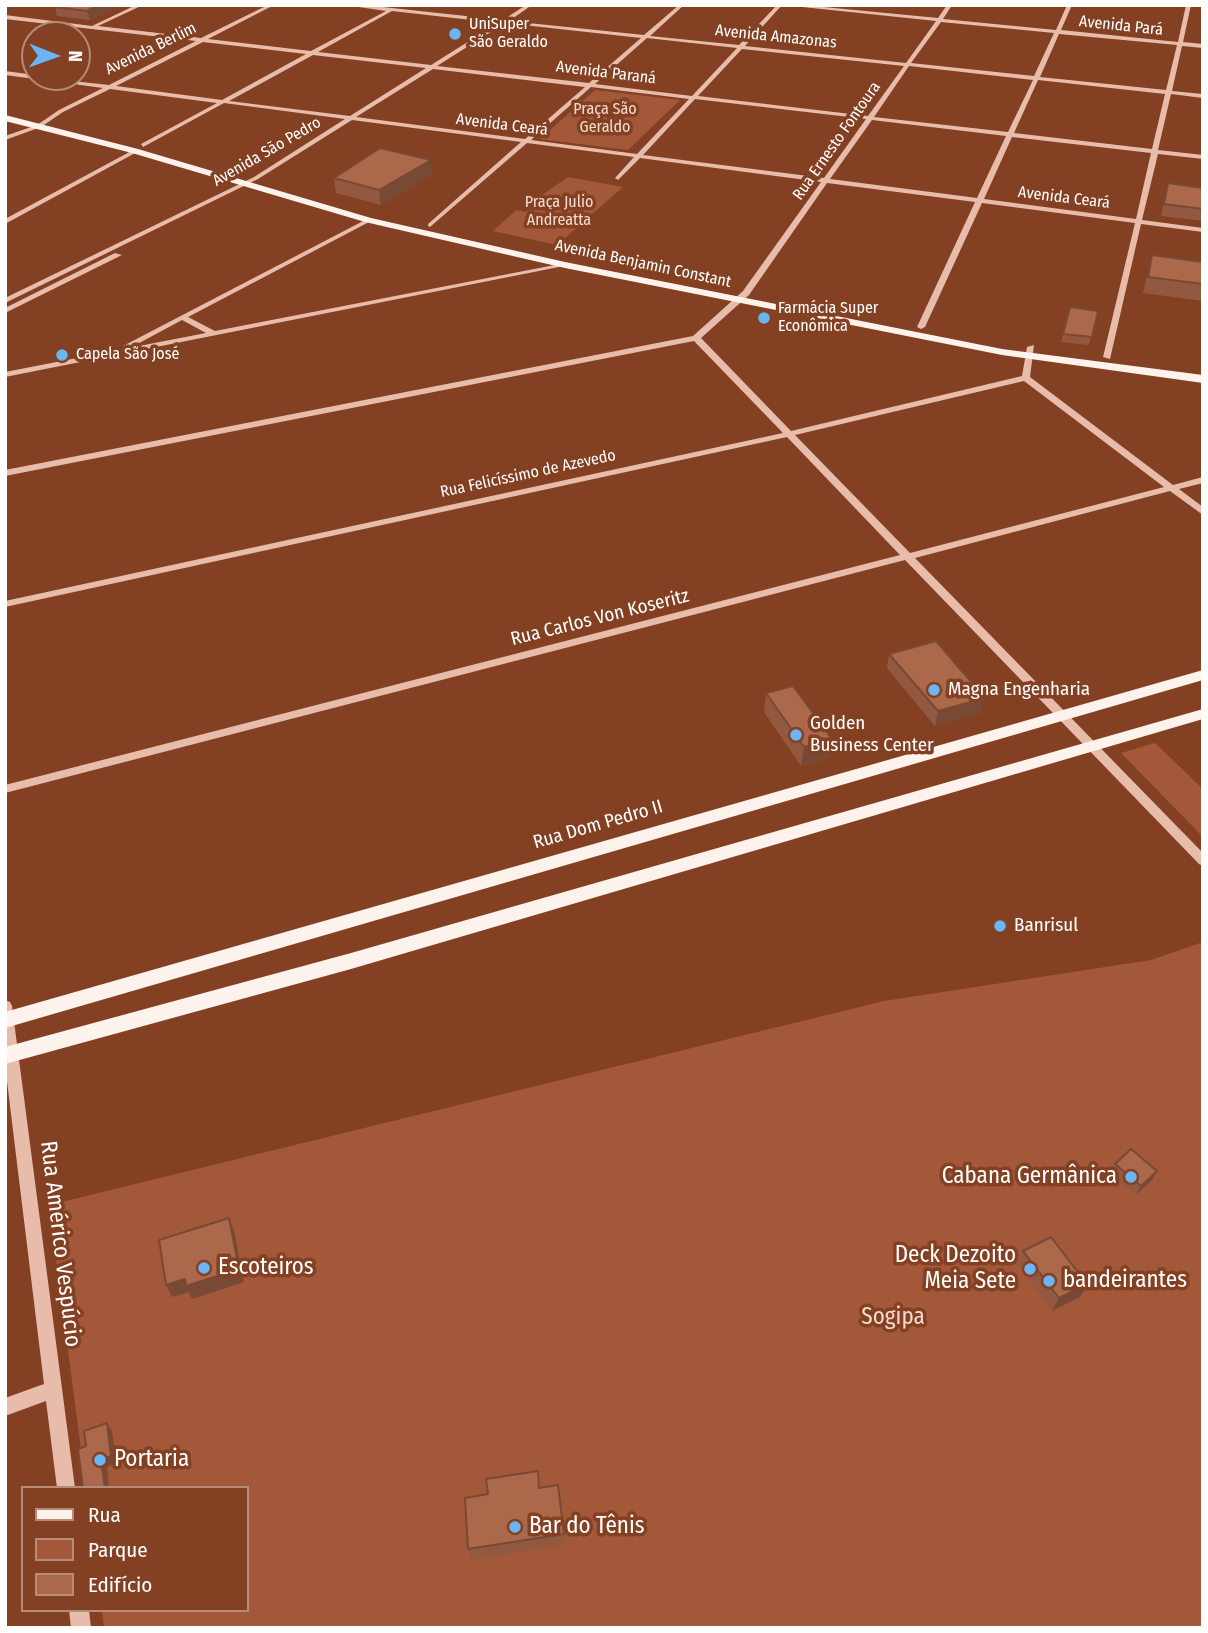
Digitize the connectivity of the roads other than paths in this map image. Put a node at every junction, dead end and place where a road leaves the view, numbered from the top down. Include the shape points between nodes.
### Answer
1 (141, 5) edge
2 (272, 5) edge
3 (346, 5) edge
4 (400, 5) edge
5 (682, 5) edge
6 (783, 5) edge
7 (950, 5) edge
8 (1070, 5) edge
9 (1189, 5) edge
10 (532, 8) edge
11 (392, 10) junction
12 (5, 17) edge
13 (940, 21) junction
14 (504, 22) junction
15 (515, 23) junction
16 (93, 27) junction
17 (1058, 32) junction
18 (646, 37) junction
19 (203, 40) junction
20 (1180, 44) junction
21 (1203, 46) edge
22 (741, 47) junction
23 (314, 52) junction
24 (909, 65) junction
25 (433, 66) junction
26 (445, 68) junction
27 (5, 73) edge
28 (1036, 78) junction
29 (590, 86) junction
30 (105, 88) junction
31 (1169, 93) junction
32 (1203, 96) edge
33 (694, 98) junction
34 (221, 103) junction
35 (5, 110) edge
36 (5, 118) edge
37 (871, 118) junction
38 (350, 119) junction
39 (361, 121) junction
40 (42, 122) junction
41 (1009, 135) junction
42 (5, 138) edge
43 (525, 142) junction
44 (144, 145) junction
45 (135, 151) junction
46 (1155, 152) junction
47 (638, 157) junction
48 (1203, 157) edge
49 (618, 178) dead end
50 (826, 181) junction
51 (255, 182) junction
52 (979, 201) junction
53 (202, 205) junction
54 (213, 208) junction
55 (369, 220) junction
56 (5, 222) edge
57 (1138, 222) junction
58 (160, 225) junction
59 (430, 225) junction
60 (171, 228) junction
61 (1203, 230) edge
62 (119, 245) junction
63 (131, 248) junction
64 (565, 265) junction
65 (76, 266) junction
66 (89, 270) junction
67 (27, 290) junction
68 (38, 295) junction
69 (743, 296) junction
70 (5, 301) edge
71 (5, 311) edge
72 (182, 317) junction
73 (921, 327) junction
74 (212, 333) junction
75 (696, 338) junction
76 (1031, 352) junction
77 (111, 354) junction
78 (1107, 357) junction
79 (1203, 369) edge
80 (5, 376) edge
81 (1027, 378) junction
82 (1203, 379) edge
83 (790, 434) junction
84 (5, 472) edge
85 (1203, 480) edge
86 (1171, 488) junction
87 (1203, 512) edge
88 (908, 556) junction
89 (5, 604) edge
90 (1203, 675) edge
91 (1203, 714) edge
92 (1061, 715) junction
93 (1091, 747) junction
94 (5, 789) edge
95 (1203, 861) edge
96 (6, 1016) edge
97 (8, 1056) edge
98 (54, 1389) junction
99 (5, 1407) edge
100 (65, 1486) edge

1 - 16 street
2 - 19 street, Avenida Berlim
3 - 11 street, Avenida Amazonas
4 - 11 street
5 - 18 street
6 - 13 street, Avenida Pará
6 - 22 street
7 - 13 street, Rua Ernesto Fontoura
8 - 17 street
9 - 20 street
10 - 14 street, Avenida São Pedro
10 - 15 street, Avenida São Pedro
11 - 14 street, Avenida Amazonas
11 - 23 street
12 - 16 street, Avenida Paraná
13 - 17 street, Avenida Pará
13 - 24 street, Rua Ernesto Fontoura
14 - 15 street, Avenida Amazonas
14 - 25 street, Avenida São Pedro
15 - 18 street, Avenida Amazonas
15 - 26 street, Avenida São Pedro
16 - 19 street, Avenida Paraná
17 - 20 street, Avenida Pará
17 - 28 street
18 - 22 street, Avenida Amazonas
18 - 29 street
19 - 23 street, Avenida Paraná
19 - 30 street, Avenida Berlim
20 - 21 street, Avenida Pará
20 - 31 street
22 - 24 street, Avenida Amazonas
22 - 33 street
23 - 25 street, Avenida Paraná
23 - 34 street
24 - 28 street, Avenida Amazonas
24 - 37 street, Rua Ernesto Fontoura
25 - 26 street, Avenida Paraná
25 - 38 street, Avenida São Pedro
26 - 29 street, Avenida Paraná
26 - 39 street, Avenida São Pedro
27 - 30 street, Avenida Ceará
28 - 31 street, Avenida Amazonas
28 - 41 street
29 - 33 street, Avenida Paraná
29 - 43 street
30 - 34 street, Avenida Ceará
30 - 40 street, Avenida Berlim
31 - 32 street, Avenida Amazonas
31 - 46 street
33 - 37 street, Avenida Paraná
33 - 47 street
34 - 38 street, Avenida Ceará
34 - 44 street
35 - 40 main road, Avenida Benjamin Constant
36 - 40 main road, Avenida Benjamin Constant
37 - 41 street, Avenida Paraná
37 - 50 street, Rua Ernesto Fontoura
38 - 39 street, Avenida Ceará
38 - 51 street, Avenida São Pedro
39 - 43 street, Avenida Ceará
39 - 51 street, Avenida São Pedro
40 - 42 street, Avenida Berlim
40 - 44 main road, Avenida Benjamin Constant
40 - 45 main road, Avenida Benjamin Constant
41 - 46 street, Avenida Paraná
41 - 52 street
43 - 47 street, Avenida Ceará
43 - 59 street
44 - 51 main road, Avenida Benjamin Constant
45 - 51 main road, Avenida Benjamin Constant
45 - 56 street
46 - 48 street, Avenida Paraná
46 - 57 street
47 - 49 street
47 - 50 street, Avenida Ceará
50 - 52 street, Avenida Ceará
50 - 69 street, Rua Ernesto Fontoura
51 - 53 street, Avenida São Pedro
51 - 54 street, Avenida São Pedro
51 - 55 main road, Avenida Benjamin Constant
51 - 59 main road, Avenida Benjamin Constant
52 - 57 street, Avenida Ceará
52 - 73 street
53 - 54 street
53 - 58 street, Avenida São Pedro
54 - 60 street, Avenida São Pedro
55 - 64 main road, Avenida Benjamin Constant
55 - 72 street
57 - 61 street, Avenida Ceará
57 - 78 street
58 - 60 street
58 - 62 street, Avenida São Pedro
59 - 69 main road, Avenida Benjamin Constant
60 - 63 street, Avenida São Pedro
62 - 63 street
62 - 65 street, Avenida São Pedro
63 - 66 street, Avenida São Pedro
64 - 69 main road, Avenida Benjamin Constant
64 - 74 street
65 - 66 street
65 - 67 street, Avenida São Pedro
66 - 68 street, Avenida São Pedro
67 - 68 street
67 - 70 street, Avenida São Pedro
68 - 71 street, Avenida São Pedro
69 - 73 main road, Avenida Benjamin Constant
69 - 75 street, Rua Ernesto Fontoura
69 - 76 main road, Avenida Benjamin Constant
72 - 74 street
72 - 77 street
73 - 76 main road, Avenida Benjamin Constant
74 - 77 street
75 - 83 street
75 - 84 street
76 - 78 main road, Avenida Benjamin Constant
76 - 81 street
76 - 82 main road, Avenida Benjamin Constant
77 - 80 street
78 - 79 main road, Avenida Benjamin Constant
81 - 83 street, Rua Felicíssimo de Azevedo
81 - 86 street
83 - 88 street
83 - 89 street, Rua Felicíssimo de Azevedo
85 - 86 street, Rua Carlos Von Koseritz
86 - 87 street
86 - 88 street, Rua Carlos Von Koseritz
88 - 92 street
88 - 94 street, Rua Carlos Von Koseritz
90 - 92 main road, Rua Dom Pedro II
91 - 93 main road
92 - 93 street
92 - 96 main road, Rua Dom Pedro II
93 - 95 street
93 - 97 main road
96 - 97 street, Rua Américo Vespúcio
97 - 98 street, Rua Américo Vespúcio
98 - 99 street
98 - 100 street, Rua Américo Vespúcio

